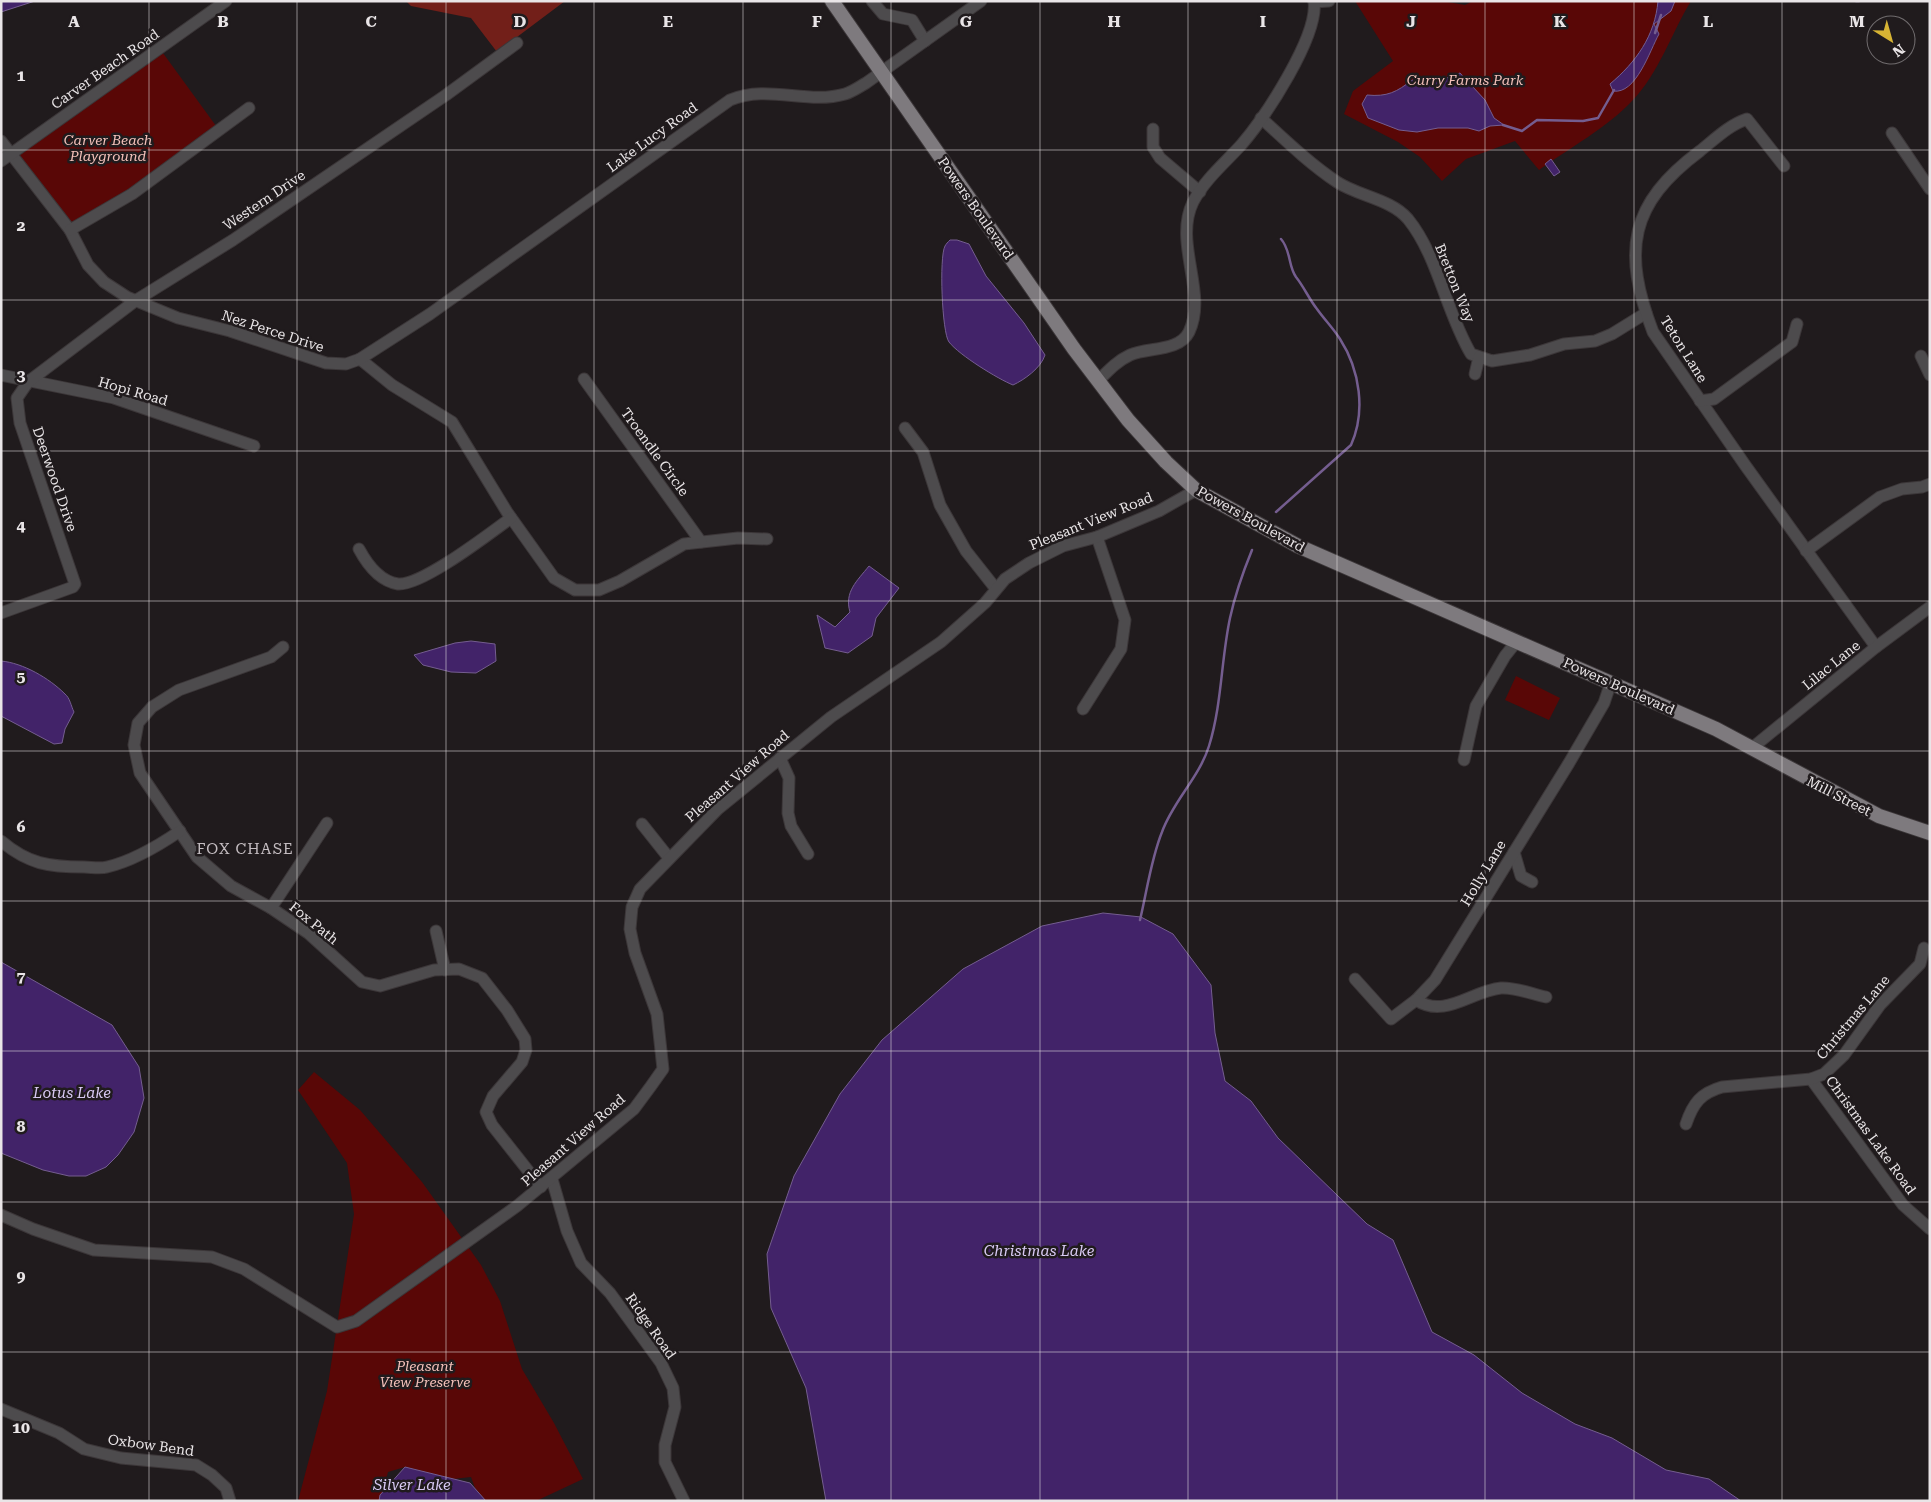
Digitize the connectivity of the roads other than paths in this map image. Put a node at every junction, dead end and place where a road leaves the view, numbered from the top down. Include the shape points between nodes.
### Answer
1 (226, 1) edge
2 (832, 1) edge
3 (872, 1) edge
4 (981, 1) edge
5 (1329, 1) edge
6 (1314, 2) edge
7 (925, 41) junction
8 (518, 42) dead end
9 (879, 72) junction
10 (249, 108) dead end
11 (1261, 118) junction
12 (1153, 129) dead end
13 (1892, 133) dead end
14 (1, 141) edge
15 (12, 154) junction
16 (1, 161) edge
17 (1784, 166) dead end
18 (1930, 189) edge
19 (1200, 192) junction
20 (70, 230) junction
21 (135, 301) junction
22 (1646, 313) junction
23 (1798, 324) dead end
24 (1921, 356) dead end
25 (1479, 357) junction
26 (360, 358) junction
27 (1475, 374) dead end
28 (1, 375) edge
29 (1930, 375) edge
30 (584, 379) dead end
31 (1098, 381) junction
32 (28, 382) junction
33 (1700, 401) junction
34 (905, 428) dead end
35 (254, 446) dead end
36 (1930, 484) edge
37 (1196, 490) junction
38 (511, 518) junction
39 (1097, 537) junction
40 (766, 539) dead end
41 (701, 542) junction
42 (359, 549) dead end
43 (1806, 551) junction
44 (996, 589) junction
45 (1930, 607) edge
46 (1, 613) edge
47 (1517, 641) junction
48 (283, 647) dead end
49 (1876, 647) junction
50 (1611, 682) junction
51 (1083, 709) dead end
52 (1752, 748) junction
53 (780, 758) junction
54 (1464, 760) dead end
55 (327, 823) dead end
56 (642, 824) dead end
57 (180, 831) junction
58 (1930, 833) edge
59 (1, 842) edge
60 (1514, 852) junction
61 (808, 854) dead end
62 (669, 858) junction
63 (1532, 882) dead end
64 (271, 908) junction
65 (436, 931) dead end
66 (1924, 948) dead end
67 (444, 970) junction
68 (1355, 979) dead end
69 (1546, 997) dead end
70 (1416, 1000) junction
71 (1811, 1079) junction
72 (1686, 1124) dead end
73 (552, 1179) junction
74 (541, 1187) junction
75 (1, 1215) edge
76 (1930, 1229) edge
77 (1, 1409) edge
78 (230, 1501) edge
79 (684, 1501) edge

1 - 15 street, Carver Beach Road
2 - 9 main road, Powers Boulevard
3 - 7 street via 883,14 912,20
4 - 7 street, Lake Lucy Road
5 - 6 street
6 - 11 street via 1305,44
7 - 9 street, Lake Lucy Road
8 - 21 street, Western Drive via 241,235
9 - 26 street, Lake Lucy Road via 847,94 746,93 730,100 430,314
9 - 31 main road, Powers Boulevard
10 - 20 street via 132,194
11 - 19 street via 1243,144
11 - 25 street, Bretton Way via 1338,182 1406,217 1421,237 1461,338 1471,354
12 - 19 street via 1153,147 1160,158
13 - 18 street
14 - 15 street, Nez Perce Drive
15 - 16 street, Carver Beach Road
15 - 20 street, Nez Perce Drive
17 - 22 street, Teton Lane via 1747,119 1736,123 1680,165 1656,190 1641,218 1634,258
19 - 31 street via 1186,219 1193,282 1193,312 1188,333 1175,344 1129,356
20 - 21 street, Nez Perce Drive via 88,265 104,282
21 - 26 street, Nez Perce Drive via 178,318 230,331 326,364 346,364
21 - 32 street, Western Drive
22 - 25 street via 1595,341 1564,344 1492,362
22 - 33 street, Teton Lane via 1653,332
23 - 33 street via 1792,342 1714,399
24 - 29 street
25 - 27 street
26 - 38 street via 392,384 452,422
28 - 32 street, Hopi Road
30 - 41 street, Troendle Circle
31 - 37 main road, Powers Boulevard via 1134,427
32 - 35 street, Hopi Road via 114,398
32 - 46 street, Deerwood Drive via 17,398 20,423 75,584
33 - 43 street, Teton Lane
34 - 44 street via 923,452 948,520 966,551
36 - 43 street via 1880,497
37 - 39 street, Pleasant View Road
37 - 47 main road, Powers Boulevard via 1298,546
38 - 41 street via 554,578 575,590 599,590 684,544
38 - 42 street via 460,554 404,584 385,579 367,564
39 - 44 street, Pleasant View Road via 1063,546 1029,563
39 - 51 street via 1126,620 1121,649
40 - 41 street
43 - 49 street, Teton Lane
44 - 53 street, Pleasant View Road via 942,642 831,717
45 - 49 street, Lilac Lane
47 - 50 main road, Powers Boulevard
47 - 54 street via 1476,706
48 - 57 street, Fox Path via 271,657 179,690 152,707 138,723 134,745 140,773
49 - 52 street, Lilac Lane
50 - 52 main road, Powers Boulevard
50 - 60 street, Holly Lane via 1604,703 1587,733
52 - 58 main road, Mill Street via 1879,816
53 - 61 street via 789,778 791,826
53 - 62 street, Pleasant View Road via 718,809
55 - 64 street
56 - 62 street
57 - 59 street via 126,861 106,868 40,865 17,855
57 - 64 street, Fox Path via 197,857 231,886
60 - 63 street via 1521,876
60 - 70 street, Holly Lane via 1447,963
62 - 73 street, Pleasant View Road via 640,890 632,907 630,929 656,1014 663,1069 634,1109
64 - 67 street, Fox Path via 308,933 362,982 380,986
65 - 67 street
66 - 71 street, Christmas Lane via 1920,964 1880,1005 1844,1055 1824,1074
67 - 74 street, Fox Path via 459,969 482,978 525,1039 522,1062 493,1096 486,1112 492,1125
68 - 70 street, Holly Lane via 1391,1019
69 - 70 street via 1503,988 1443,1008 1425,1006
71 - 72 street, Christmas Lane via 1722,1086 1697,1099
71 - 76 street, Christmas Lake Road via 1903,1205
73 - 74 street, Pleasant View Road
73 - 79 street, Ridge Road via 567,1231 581,1263 610,1293 661,1363 673,1388 675,1407 665,1445 665,1462
74 - 75 street, Pleasant View Road via 416,1280 356,1321 337,1327 244,1269 212,1257 94,1250 33,1230
77 - 78 street, Oxbow Bend via 60,1433 84,1449 121,1458 196,1465 226,1488

